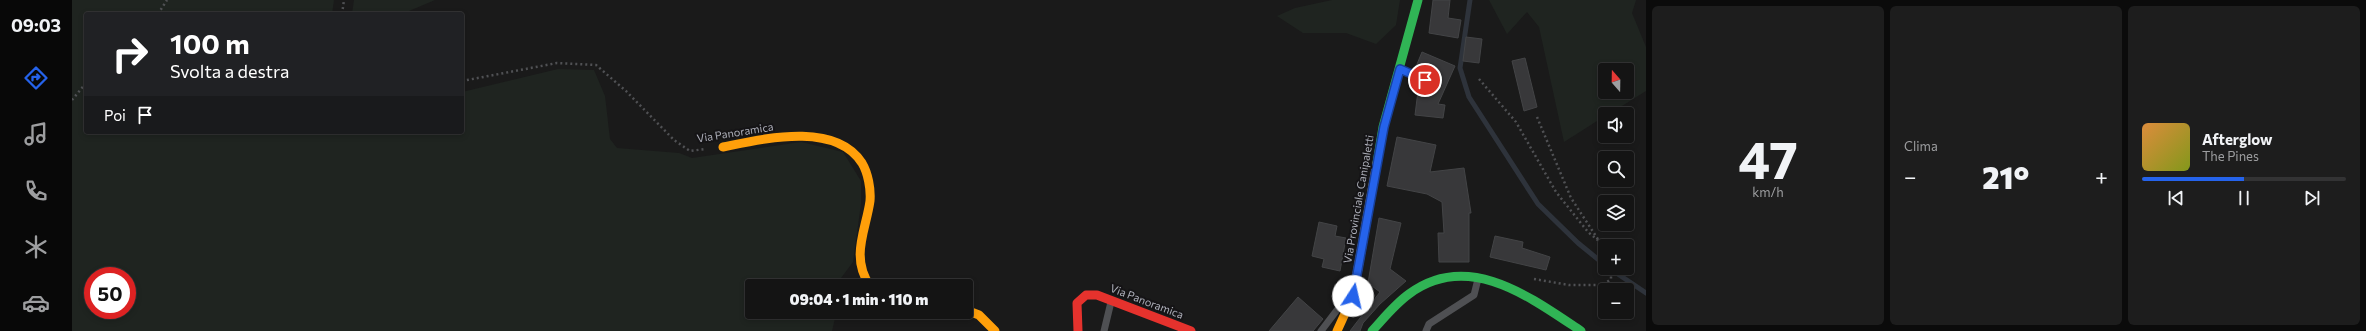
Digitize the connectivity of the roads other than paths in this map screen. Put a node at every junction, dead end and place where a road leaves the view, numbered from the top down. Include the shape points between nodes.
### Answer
1 (1418, 0) edge
2 (1400, 69) junction
3 (1425, 80) dead end
4 (723, 147) road end
5 (1479, 277) junction
6 (865, 279) edge
7 (1355, 284) junction
8 (1111, 301) junction
9 (973, 313) edge
10 (995, 331) edge
11 (1078, 331) edge
12 (1104, 331) edge
13 (1191, 331) edge
14 (1321, 331) edge
15 (1337, 331) edge
16 (1372, 331) edge
17 (1426, 331) edge
18 (1581, 331) edge

1 - 2 street, Via Provinciale Canipaletti
2 - 3 lane
2 - 7 street, Via Provinciale Canipaletti via 1384,127
4 - 6 street, Via Panoramica via 766,138 821,136 844,144 860,158 868,176 870,199 864,222 861,264
5 - 16 street via 1454,275 1421,286 1396,306
5 - 17 lane via 1474,295 1429,324
5 - 18 street via 1544,306
7 - 14 lane
7 - 15 street, Via Provinciale Canipaletti via 1353,296
8 - 11 street, Via Panoramica via 1098,295 1086,295 1077,303
8 - 12 lane
8 - 13 street, Via Panoramica
9 - 10 street via 979,315

